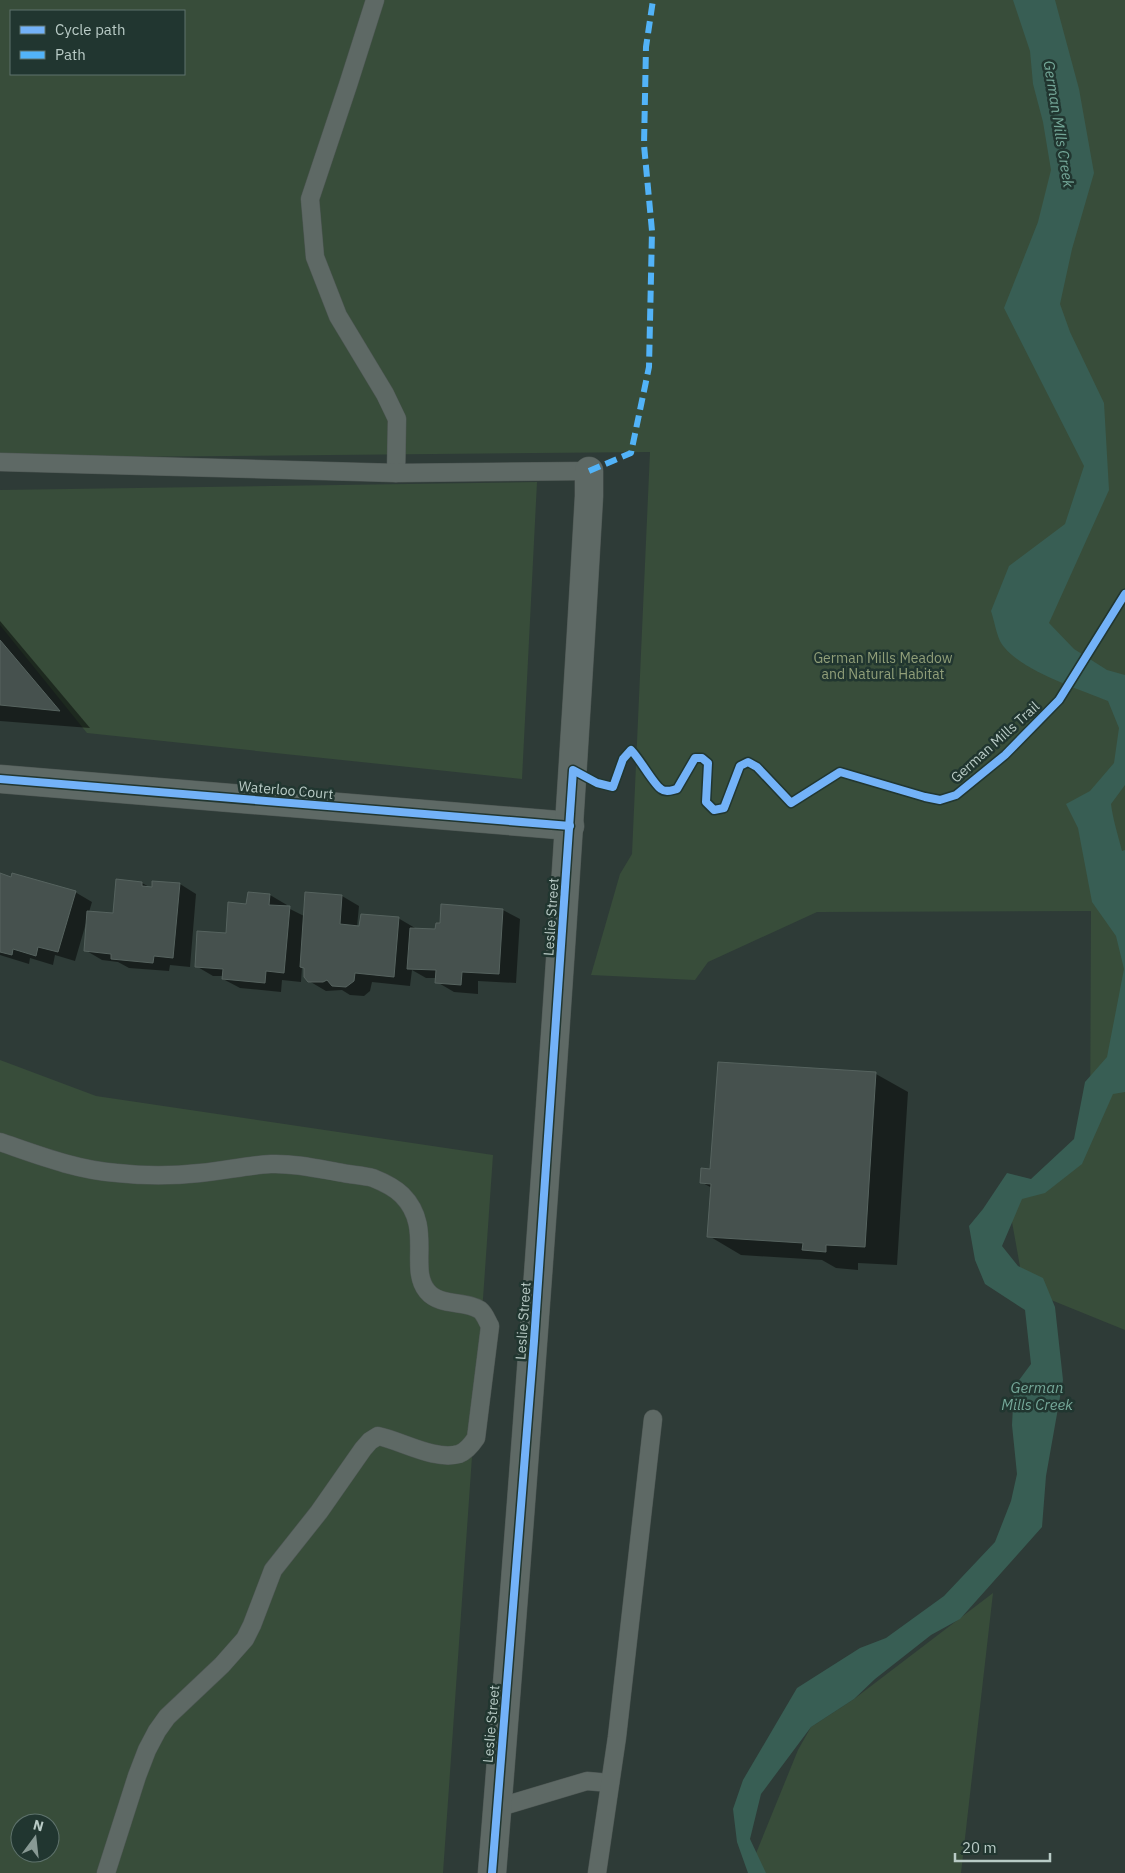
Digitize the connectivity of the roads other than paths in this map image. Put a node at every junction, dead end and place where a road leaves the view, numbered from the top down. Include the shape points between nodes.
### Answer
1 (374, 0) edge
2 (0, 462) edge
3 (589, 471) joint
4 (396, 473) junction
5 (0, 779) edge
6 (570, 826) junction
7 (0, 1142) edge
8 (654, 1419) dead end
9 (610, 1783) junction
10 (497, 1808) junction
11 (106, 1873) edge
12 (492, 1873) edge
13 (597, 1873) edge

1 - 4 lane via 310,199 315,257 338,316 397,419
2 - 4 lane
3 - 4 lane
3 - 6 street, Leslie Street
5 - 6 street, Waterloo Court
6 - 10 street, Leslie Street
7 - 11 lane via 91,1170 150,1175 272,1164 370,1178 400,1193 414,1212 419,1227 422,1279 427,1291 436,1298 479,1310 490,1326 476,1438 458,1454 420,1450 378,1436 363,1449 273,1570 245,1639 157,1731 140,1767
8 - 9 lane
9 - 10 lane via 587,1781
9 - 13 lane
10 - 12 street, Leslie Street

